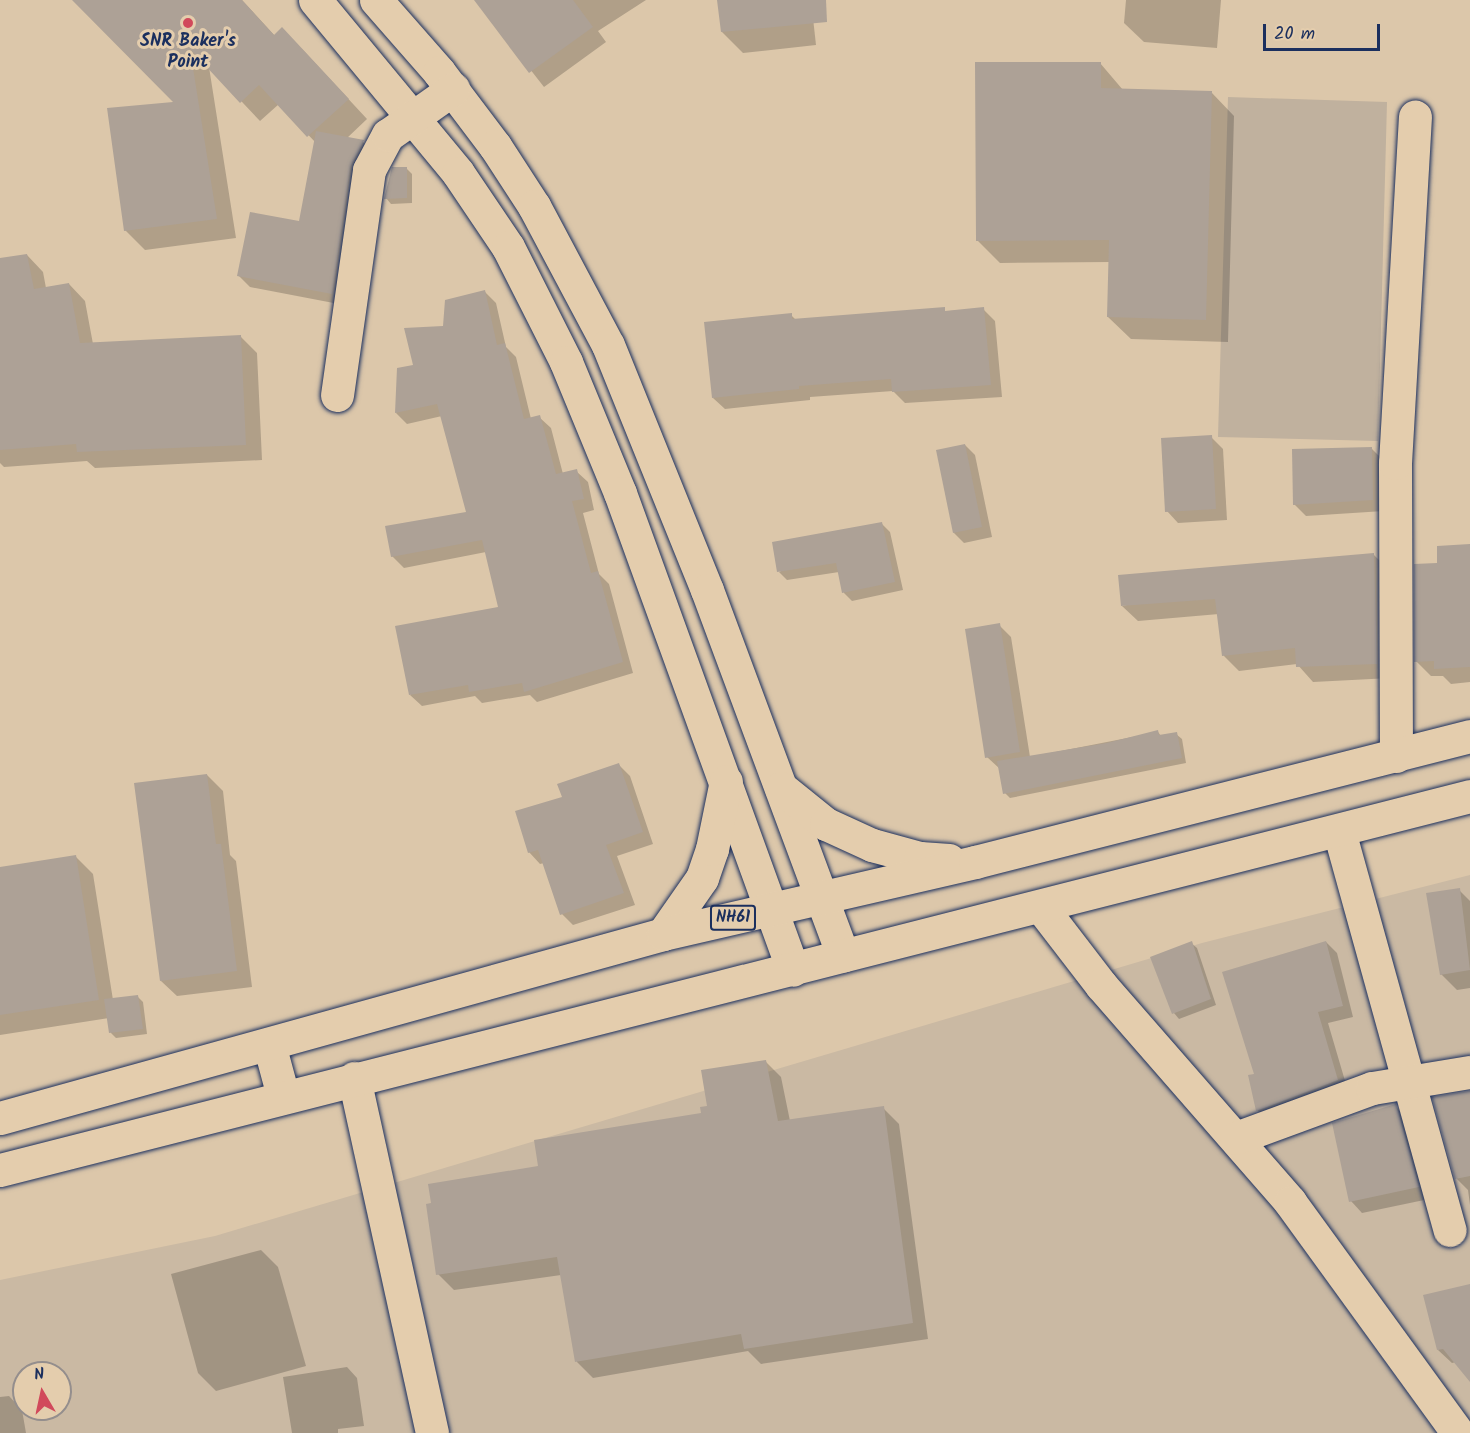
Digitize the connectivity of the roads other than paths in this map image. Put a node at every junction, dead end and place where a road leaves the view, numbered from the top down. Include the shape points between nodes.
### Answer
1 (315, 0) edge
2 (376, 0) edge
3 (453, 89) junction
4 (413, 115) junction
5 (1415, 117) dead end
6 (608, 345) junction
7 (566, 362) junction
8 (337, 395) dead end
9 (1470, 736) edge
10 (1396, 756) junction
11 (726, 781) junction
12 (781, 788) junction
13 (1470, 796) edge
14 (1339, 831) junction
15 (975, 862) junction
16 (823, 899) junction
17 (1041, 907) junction
18 (773, 909) junction
19 (663, 934) junction
20 (843, 955) junction
21 (793, 969) junction
22 (269, 1044) junction
23 (1470, 1072) edge
24 (354, 1078) junction
25 (1408, 1080) junction
26 (283, 1096) junction
27 (0, 1118) edge
28 (1236, 1138) junction
29 (0, 1170) edge
30 (1450, 1230) dead end
31 (432, 1433) edge
32 (1458, 1433) edge

1 - 4 main road
2 - 3 main road
3 - 4 main road
3 - 6 main road via 534,206
4 - 7 main road via 508,248
4 - 8 main road via 388,135 369,170
5 - 10 main road via 1395,463
6 - 7 main road
6 - 12 main road
7 - 11 main road via 620,493
9 - 10 main road, NH61
10 - 15 main road, NH61
11 - 18 main road
11 - 19 main road via 702,878
12 - 15 main road via 826,824 872,845 920,858
12 - 16 main road
13 - 14 main road
14 - 17 main road
14 - 25 main road
15 - 16 main road, NH61
16 - 18 main road, NH61
16 - 20 main road
17 - 20 main road
17 - 28 main road via 1101,985
18 - 19 main road, NH61
18 - 21 main road
19 - 22 main road, NH61
20 - 21 main road
21 - 24 main road
22 - 26 main road
22 - 27 main road, NH61
23 - 25 main road
24 - 26 main road
24 - 31 main road
25 - 28 main road via 1333,1099
25 - 30 main road
26 - 29 main road
28 - 32 main road via 1290,1202

